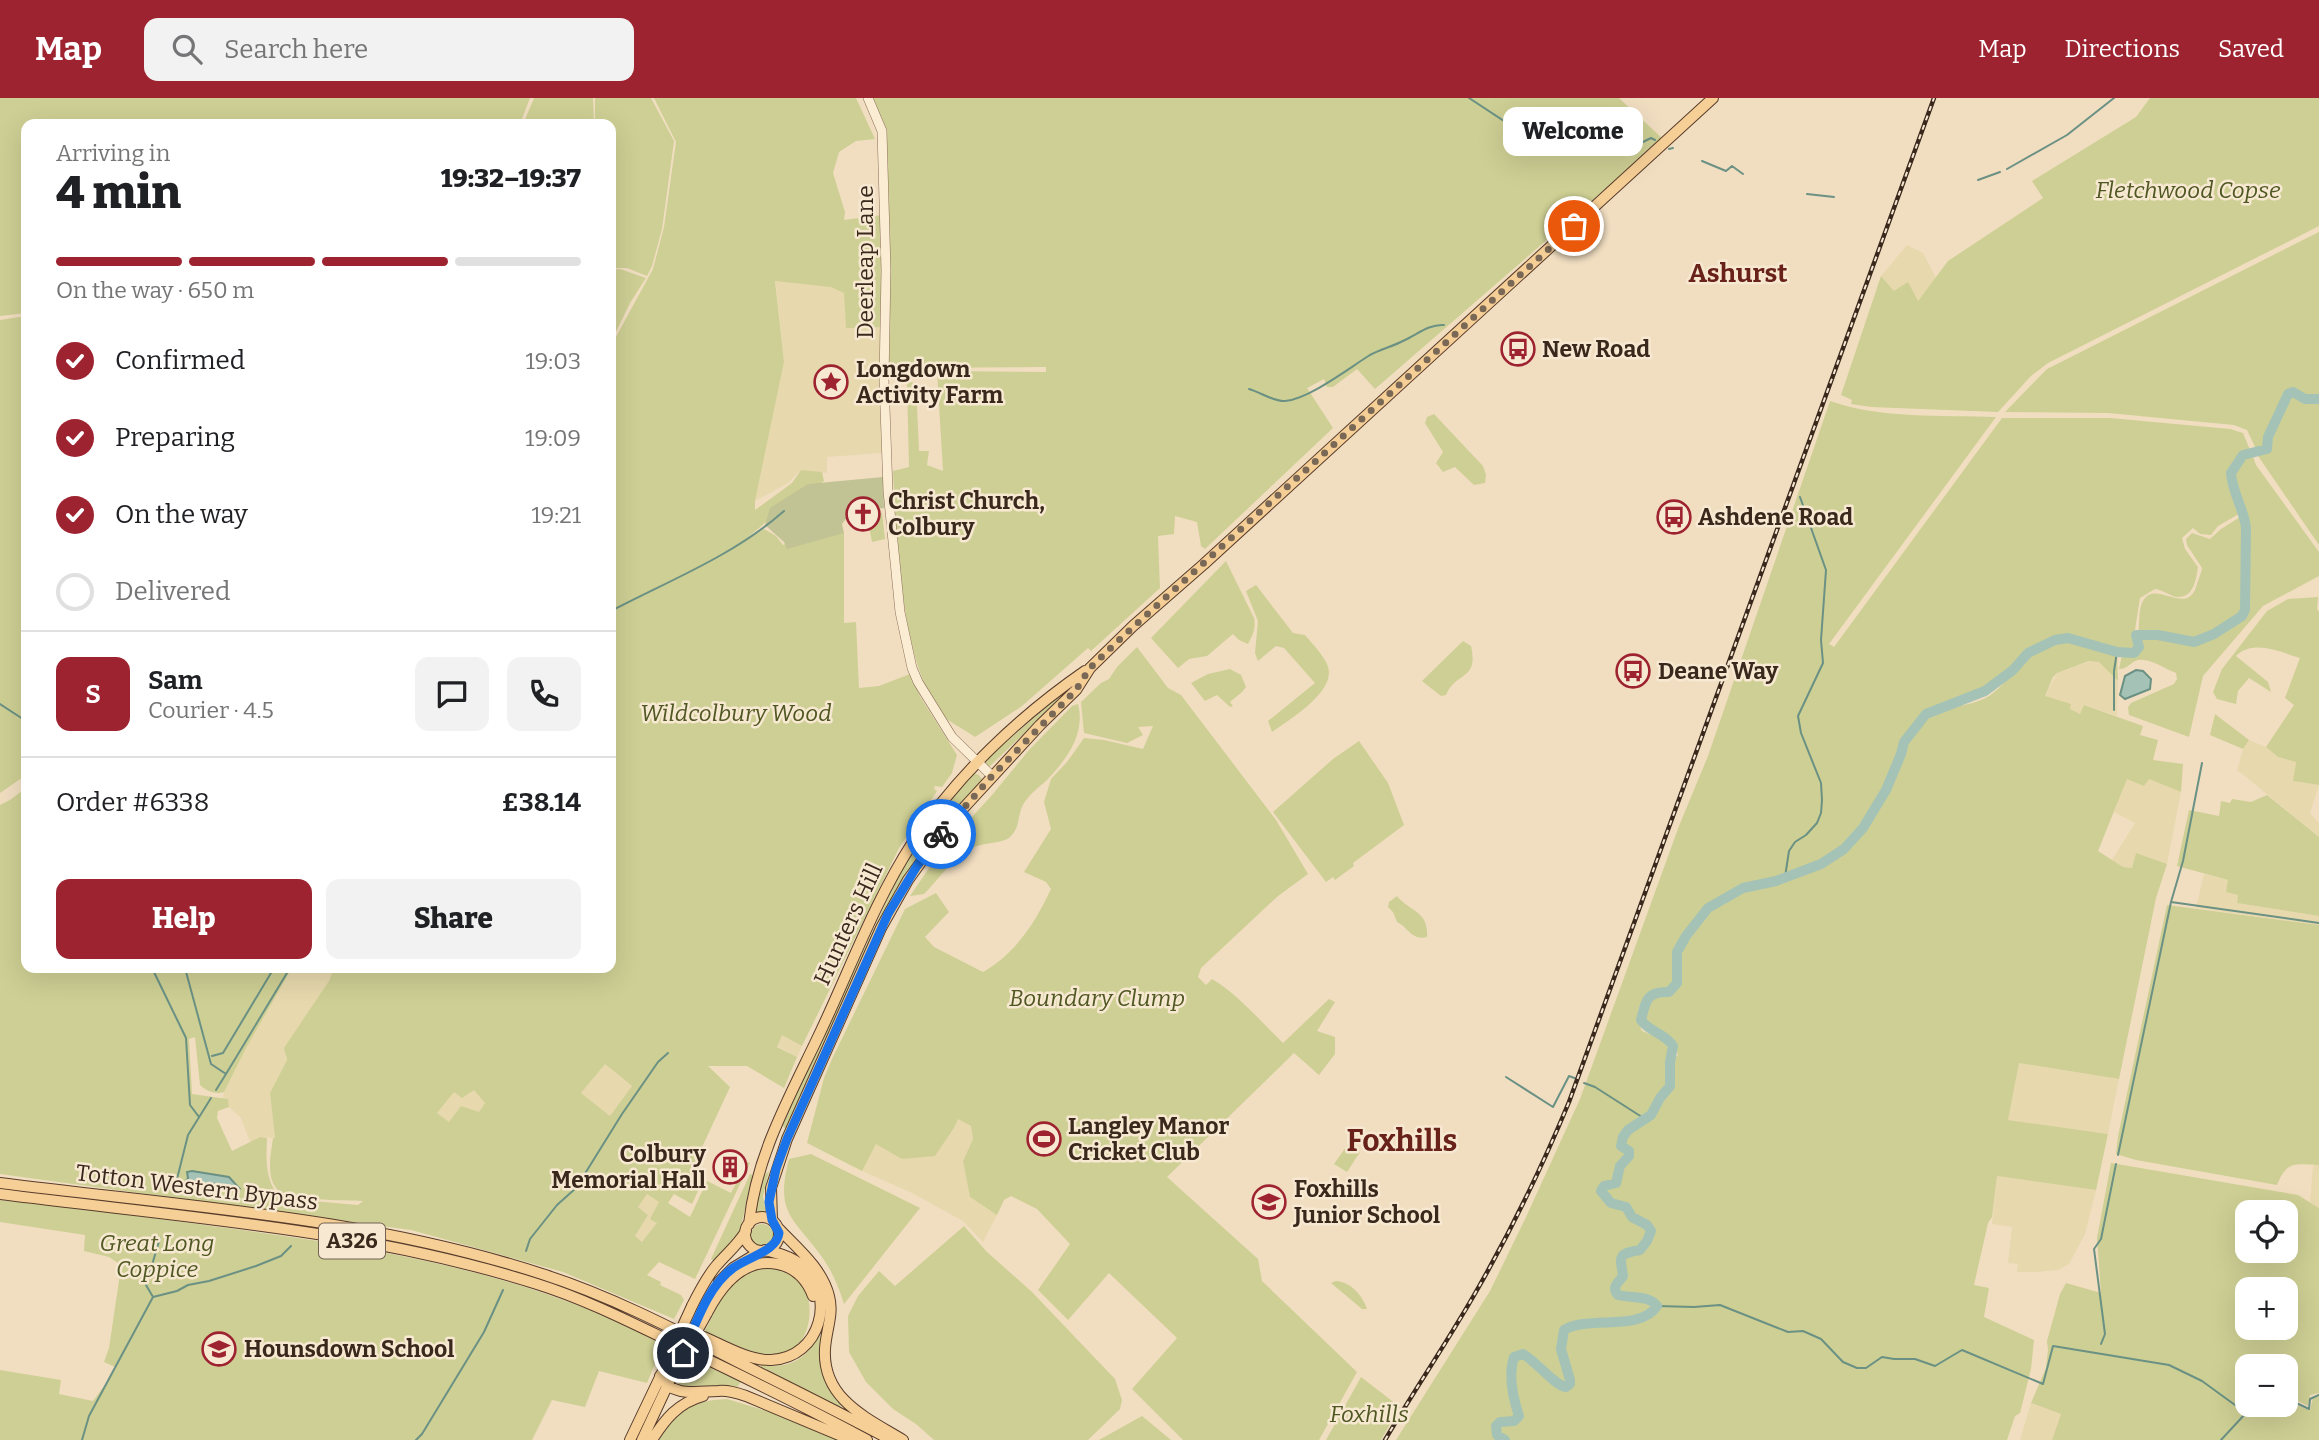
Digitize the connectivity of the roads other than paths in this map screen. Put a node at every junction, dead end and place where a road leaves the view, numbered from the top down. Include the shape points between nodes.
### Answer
1 (868, 98) edge
2 (1713, 98) edge
3 (1090, 668) junction
4 (977, 762) junction
5 (992, 776) junction
6 (0, 1183) edge
7 (0, 1194) edge
8 (775, 1224) junction
9 (747, 1228) junction
10 (763, 1250) junction
11 (630, 1309) junction
12 (700, 1310) junction
13 (801, 1348) junction
14 (666, 1376) junction
15 (730, 1391) junction
16 (631, 1440) edge
17 (642, 1440) edge
18 (652, 1440) edge
19 (850, 1440) edge
20 (867, 1440) edge
21 (891, 1440) edge
22 (904, 1440) edge

1 - 4 street, Deerleap Lane via 882,131 888,491 900,612 918,682 940,720
2 - 3 main road, Hunters Hill
3 - 4 main road, Hunters Hill via 1060,688
3 - 5 main road, Hunters Hill via 1076,690
4 - 5 street, Deerleap Lane
4 - 9 main road, Hunters Hill via 914,841 888,888 768,1146
5 - 8 main road, Hunters Hill via 926,852 881,928 776,1169 769,1202
6 - 11 main road, Totton Western Bypass / A326 via 303,1220 432,1243 542,1274
7 - 20 main road, Totton Western Bypass / A326 via 303,1232 423,1254 538,1284 600,1308
8 - 9 main road via 757,1218
8 - 10 main road via 777,1242
8 - 22 main road via 816,1269 826,1287 831,1315 825,1365 834,1389 852,1408
9 - 10 main road via 749,1244
9 - 12 main road via 703,1285
10 - 12 main road via 727,1273
10 - 13 main road via 801,1265 820,1295 819,1324
11 - 13 main road via 762,1360 784,1358
11 - 21 main road, Totton Western Bypass / A326
12 - 13 main road via 751,1265 782,1265 800,1275 813,1296 815,1318
12 - 14 main road, bridge
14 - 15 main road via 685,1392
14 - 16 main road
14 - 17 main road
15 - 18 main road via 698,1397 677,1408
15 - 19 main road

